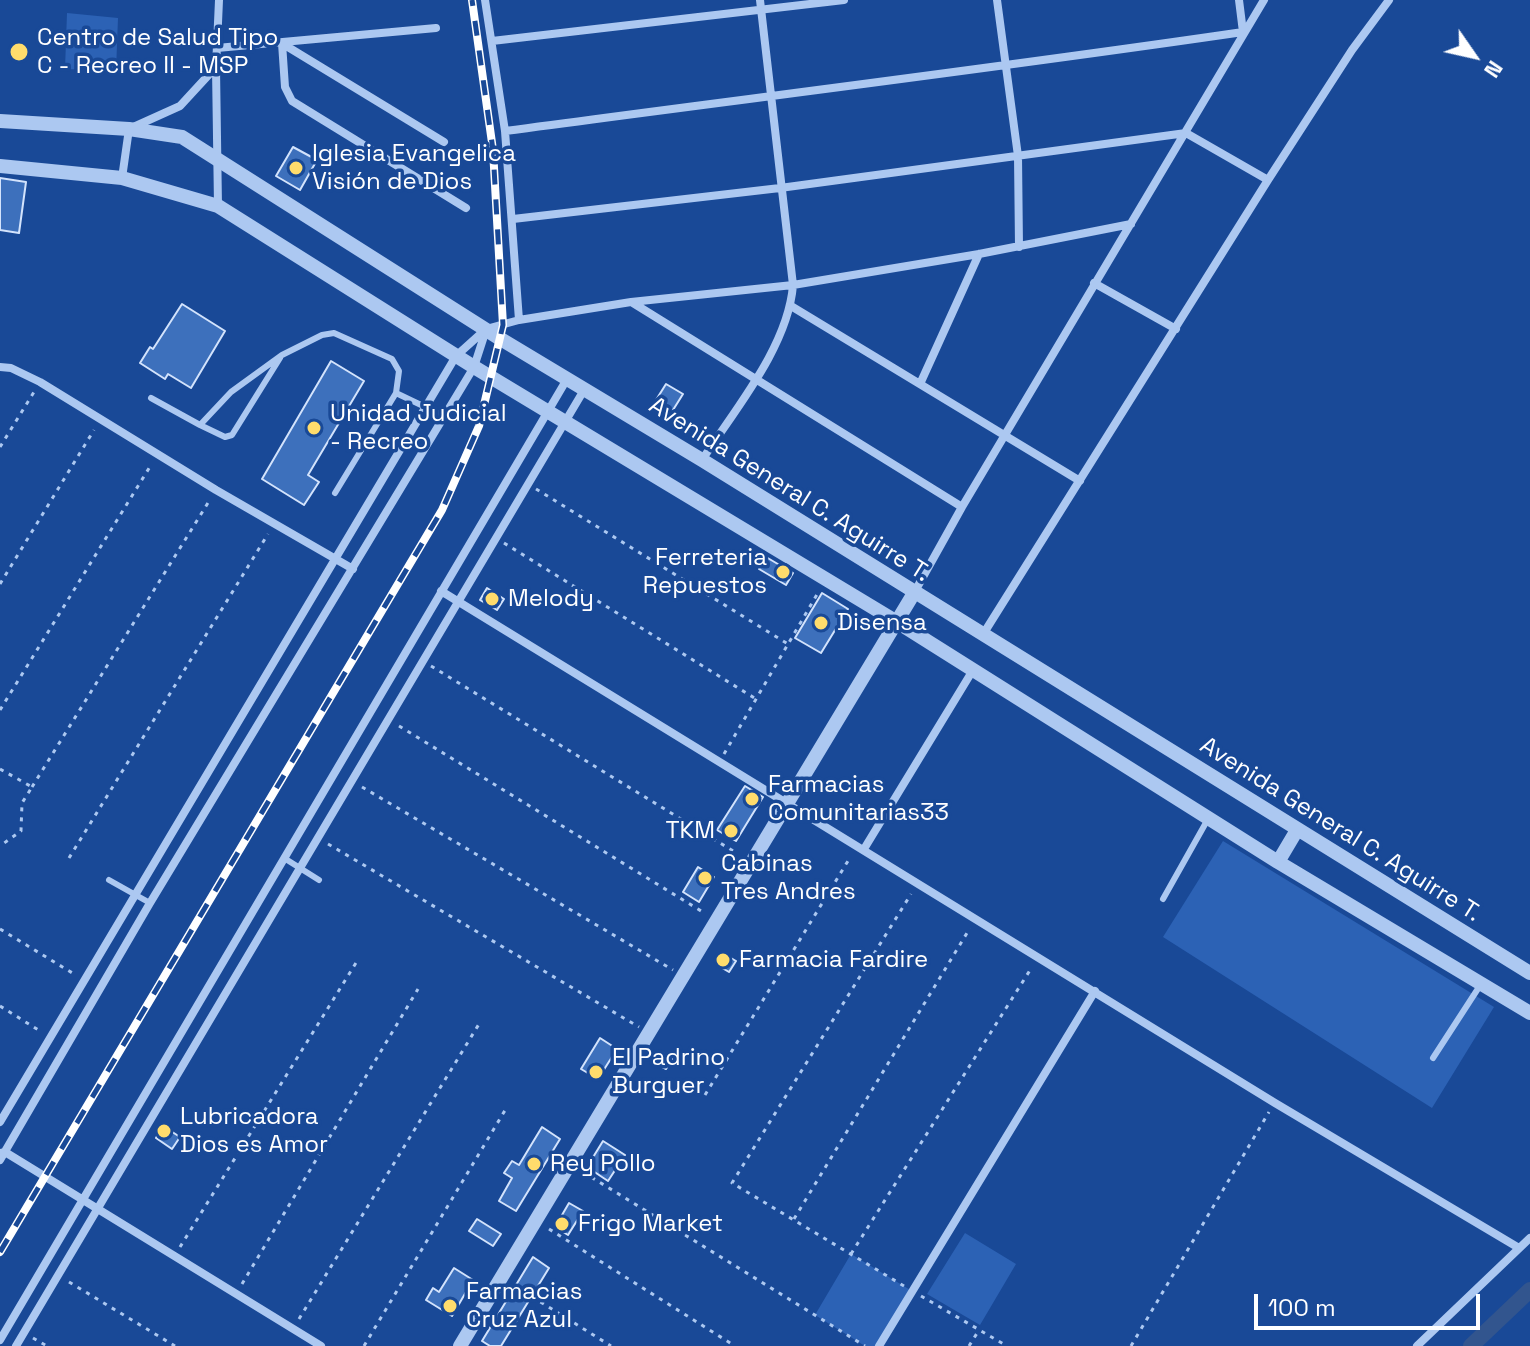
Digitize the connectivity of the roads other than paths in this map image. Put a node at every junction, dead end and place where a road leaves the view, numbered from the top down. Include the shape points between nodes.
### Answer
1 (219, 0) edge
2 (485, 0) edge
3 (760, 0) edge
4 (844, 0) edge
5 (997, 0) edge
6 (1239, 0) edge
7 (1264, 0) edge
8 (1389, 0) edge
9 (761, 11) junction
10 (436, 28) dead end
11 (1243, 32) junction
12 (492, 41) junction
13 (282, 43) junction
14 (217, 48) junction
15 (1006, 67) junction
16 (216, 68) junction
17 (770, 95) junction
18 (0, 121) edge
19 (129, 129) junction
20 (505, 131) junction
21 (1186, 133) junction
22 (444, 142) dead end
23 (1018, 156) junction
24 (217, 162) junction
25 (0, 166) edge
26 (122, 178) junction
27 (1268, 180) junction
28 (780, 188) junction
29 (218, 206) junction
30 (466, 208) dead end
31 (513, 219) junction
32 (1131, 224) junction
33 (1019, 247) junction
34 (979, 254) junction
35 (1094, 283) junction
36 (793, 285) junction
37 (631, 302) junction
38 (791, 306) junction
39 (519, 320) junction
40 (486, 329) junction
41 (1176, 329) junction
42 (282, 355) junction
43 (456, 356) junction
44 (0, 367) edge
45 (474, 367) junction
46 (567, 379) junction
47 (754, 380) junction
48 (920, 384) junction
49 (584, 390) junction
50 (396, 393) junction
51 (151, 398) dead end
52 (426, 407) junction
53 (549, 412) junction
54 (444, 416) junction
55 (565, 422) junction
56 (200, 425) junction
57 (1006, 435) junction
58 (702, 460) junction
59 (1080, 481) junction
60 (335, 493) dead end
61 (962, 507) junction
62 (335, 559) junction
63 (353, 569) junction
64 (441, 591) junction
65 (914, 593) junction
66 (458, 601) junction
67 (897, 622) junction
68 (982, 636) junction
69 (973, 670) junction
70 (232, 732) junction
71 (248, 741) junction
72 (788, 802) junction
73 (1208, 819) junction
74 (1297, 830) junction
75 (861, 847) junction
76 (284, 858) junction
77 (1278, 862) junction
78 (299, 868) junction
79 (109, 880) dead end
80 (319, 880) dead end
81 (135, 895) junction
82 (1163, 899) dead end
83 (150, 903) junction
84 (1530, 973) edge
85 (1481, 984) junction
86 (1095, 991) junction
87 (1530, 1013) edge
88 (1433, 1058) dead end
89 (0, 1122) edge
90 (2, 1155) edge
91 (83, 1201) junction
92 (97, 1210) junction
93 (1530, 1238) edge
94 (1519, 1248) junction
95 (0, 1340) edge
96 (16, 1346) edge
97 (321, 1346) edge
98 (460, 1346) edge
99 (879, 1346) edge
100 (1417, 1346) edge

1 - 14 street
2 - 12 street
3 - 9 street
4 - 9 street
5 - 15 street
6 - 11 street
7 - 11 street
8 - 27 street
9 - 12 street
9 - 17 street
10 - 13 street
11 - 15 street
11 - 21 street
12 - 20 street
13 - 14 street
13 - 22 street
13 - 30 street via 285,87 292,101
14 - 16 street
15 - 17 street
15 - 23 street
16 - 19 street via 180,106
16 - 24 street
17 - 20 street
17 - 28 street
18 - 19 street, Avenida General C. Aguirre T.
19 - 24 street, Avenida General C. Aguirre T. via 182,137
19 - 26 street
20 - 31 street
21 - 23 street
21 - 27 street
21 - 32 street
23 - 28 street
23 - 33 street
24 - 29 street
24 - 40 street, Avenida General C. Aguirre T.
25 - 26 street
26 - 29 street
27 - 41 street
28 - 31 street
28 - 36 street
29 - 43 street
31 - 39 street
32 - 33 street
32 - 35 street
33 - 34 street
34 - 36 street
34 - 48 street
35 - 41 street
35 - 57 street
36 - 37 street
36 - 38 street
37 - 39 street
37 - 47 street
38 - 47 street
38 - 48 street
39 - 40 street
40 - 43 street
40 - 45 street
40 - 46 street, Avenida General C. Aguirre T.
41 - 59 street
42 - 50 lane via 334,333 392,359 399,371
42 - 56 lane via 231,392
42 - 56 lane via 232,435
43 - 45 street
43 - 52 street
44 - 62 street via 40,382
45 - 53 street
45 - 54 street
46 - 49 street, Avenida General C. Aguirre T.
46 - 53 street
47 - 58 street
47 - 61 street
48 - 57 street
49 - 55 street
49 - 58 street, Avenida General C. Aguirre T.
50 - 52 lane
50 - 60 lane
51 - 56 lane
52 - 54 lane
52 - 62 street
53 - 55 street
53 - 64 street
54 - 63 street
55 - 66 street
55 - 67 street
57 - 59 street
57 - 61 street
58 - 65 street, Avenida General C. Aguirre T.
59 - 68 street
61 - 65 street
62 - 63 street
62 - 70 street
63 - 71 street
64 - 66 street
64 - 76 street
65 - 67 street
65 - 68 street, Avenida General C. Aguirre T.
66 - 72 street
66 - 78 street
67 - 69 street
67 - 72 street
68 - 74 street, Avenida General C. Aguirre T.
69 - 73 street
69 - 75 street
70 - 71 street
70 - 81 street
71 - 83 street
72 - 75 street
72 - 98 street
73 - 77 street
73 - 82 lane
74 - 77 street
74 - 84 street, Avenida General C. Aguirre T.
75 - 86 street
76 - 78 lane
76 - 91 street
77 - 85 street
78 - 80 lane
78 - 92 street
79 - 81 lane
81 - 83 lane
81 - 89 street
83 - 90 street
85 - 87 street
85 - 88 lane
86 - 94 street
86 - 99 street
90 - 91 street
91 - 92 street
91 - 95 street
92 - 96 street
92 - 97 street
93 - 94 street
94 - 100 street

